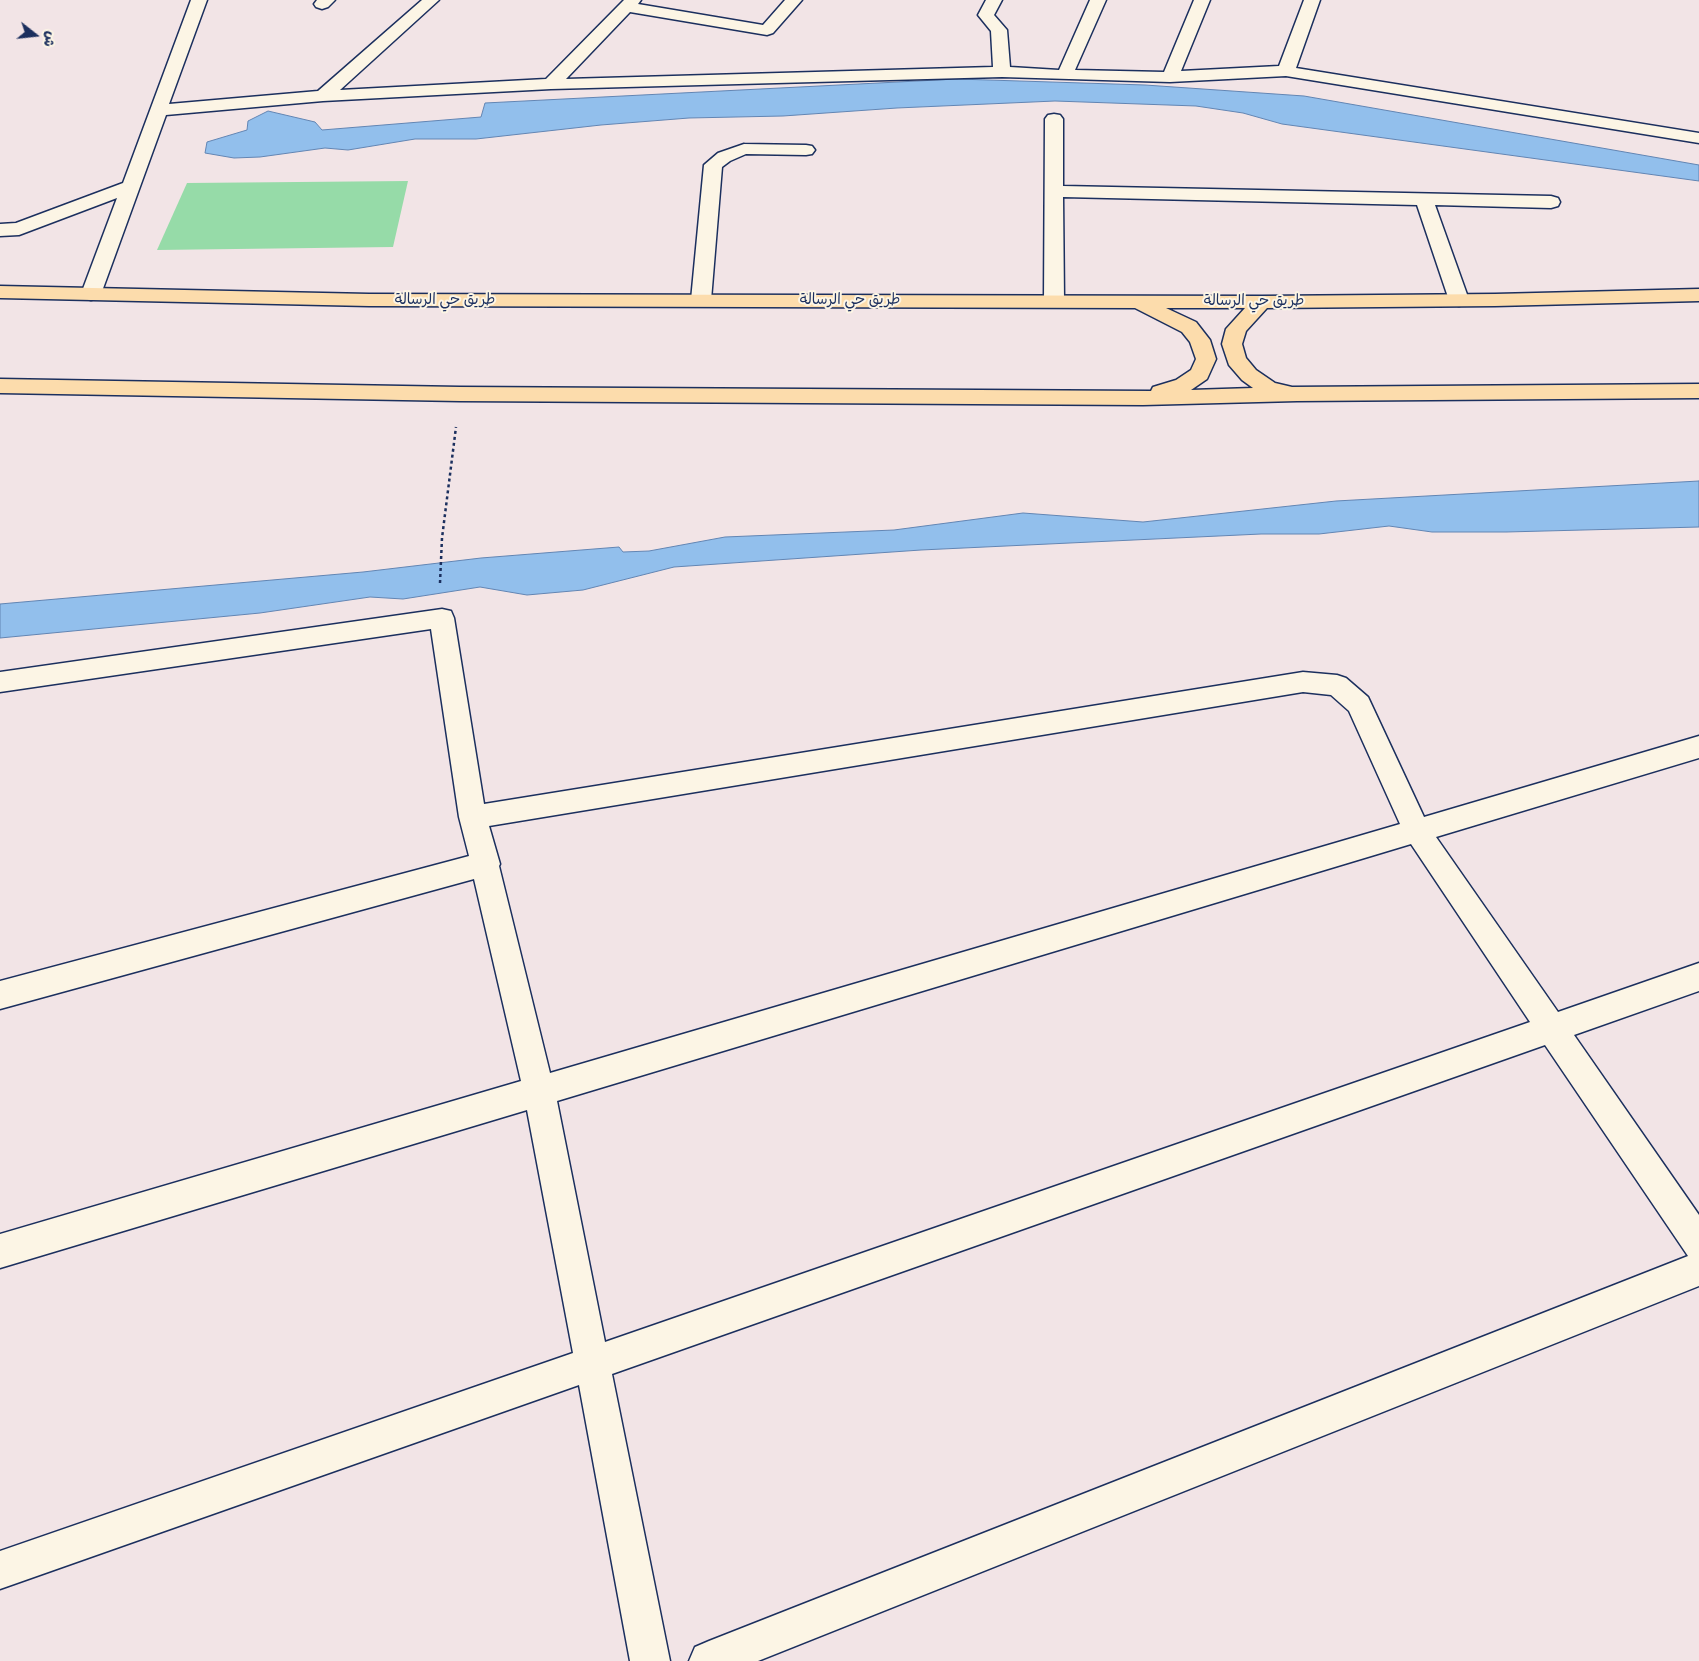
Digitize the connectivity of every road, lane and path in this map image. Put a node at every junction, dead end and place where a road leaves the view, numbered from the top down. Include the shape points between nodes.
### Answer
1 (198, 0) edge
2 (431, 0) edge
3 (794, 0) edge
4 (994, 0) edge
5 (1098, 0) edge
6 (1202, 0) edge
7 (1312, 0) edge
8 (629, 4) edge
9 (1286, 71) junction
10 (1002, 72) junction
11 (1065, 75) junction
12 (1170, 77) junction
13 (551, 84) junction
14 (323, 96) junction
15 (158, 110) junction
16 (1054, 119) dead end
17 (1699, 138) edge
18 (806, 150) dead end
19 (130, 187) junction
20 (1054, 191) junction
21 (1424, 199) junction
22 (1551, 202) dead end
23 (0, 230) edge
24 (0, 292) edge
25 (91, 294) junction
26 (1699, 295) edge
27 (700, 300) junction
28 (1459, 300) junction
29 (1054, 301) junction
30 (1137, 301) junction
31 (1262, 302) junction
32 (0, 386) edge
33 (1699, 391) edge
34 (460, 394) junction
35 (1297, 394) junction
36 (1143, 398) junction
37 (440, 586) dead end
38 (0, 682) edge
39 (1699, 747) edge
40 (473, 817) junction
41 (1417, 831) junction
42 (486, 864) junction
43 (1699, 977) edge
44 (0, 995) edge
45 (1552, 1029) junction
46 (540, 1091) junction
47 (1699, 1244) edge
48 (0, 1251) edge
49 (1699, 1269) edge
50 (592, 1363) junction
51 (0, 1570) edge
52 (650, 1661) edge
53 (709, 1661) edge

1 - 15 street
2 - 14 street
3 - 8 street via 767,30
4 - 10 street via 986,15 998,30
5 - 11 street
6 - 12 street
7 - 9 street
8 - 13 street
9 - 12 street
9 - 17 street
10 - 11 street
10 - 13 street
11 - 12 street
13 - 14 street
14 - 15 street
15 - 19 street
16 - 20 street
18 - 27 street via 744,149 713,165
19 - 23 street via 19,229
19 - 25 street
20 - 21 street
20 - 29 street
21 - 22 street
21 - 28 street
24 - 25 main road, طريق حي الرسالة
25 - 27 main road, طريق حي الرسالة via 368,300
26 - 28 main road, طريق حي الرسالة
27 - 29 main road, طريق حي الرسالة
28 - 31 main road, طريق حي الرسالة
29 - 30 main road, طريق حي الرسالة
30 - 31 main road, طريق حي الرسالة
30 - 36 main road via 1189,327 1200,340 1206,359 1200,374 1183,385
31 - 35 main road via 1236,329 1232,344 1236,360 1249,375 1268,388
32 - 34 main road
33 - 35 main road
34 - 36 main road
34 - 37 path via 442,538
35 - 36 main road
38 - 40 street via 442,618
39 - 41 street
40 - 41 street via 1303,682 1337,685 1359,704
40 - 42 street
41 - 45 street
41 - 46 street
42 - 44 street
42 - 46 street
43 - 45 street
45 - 47 street
45 - 50 street
46 - 48 street
46 - 50 street
49 - 53 street
50 - 51 street
50 - 52 street

